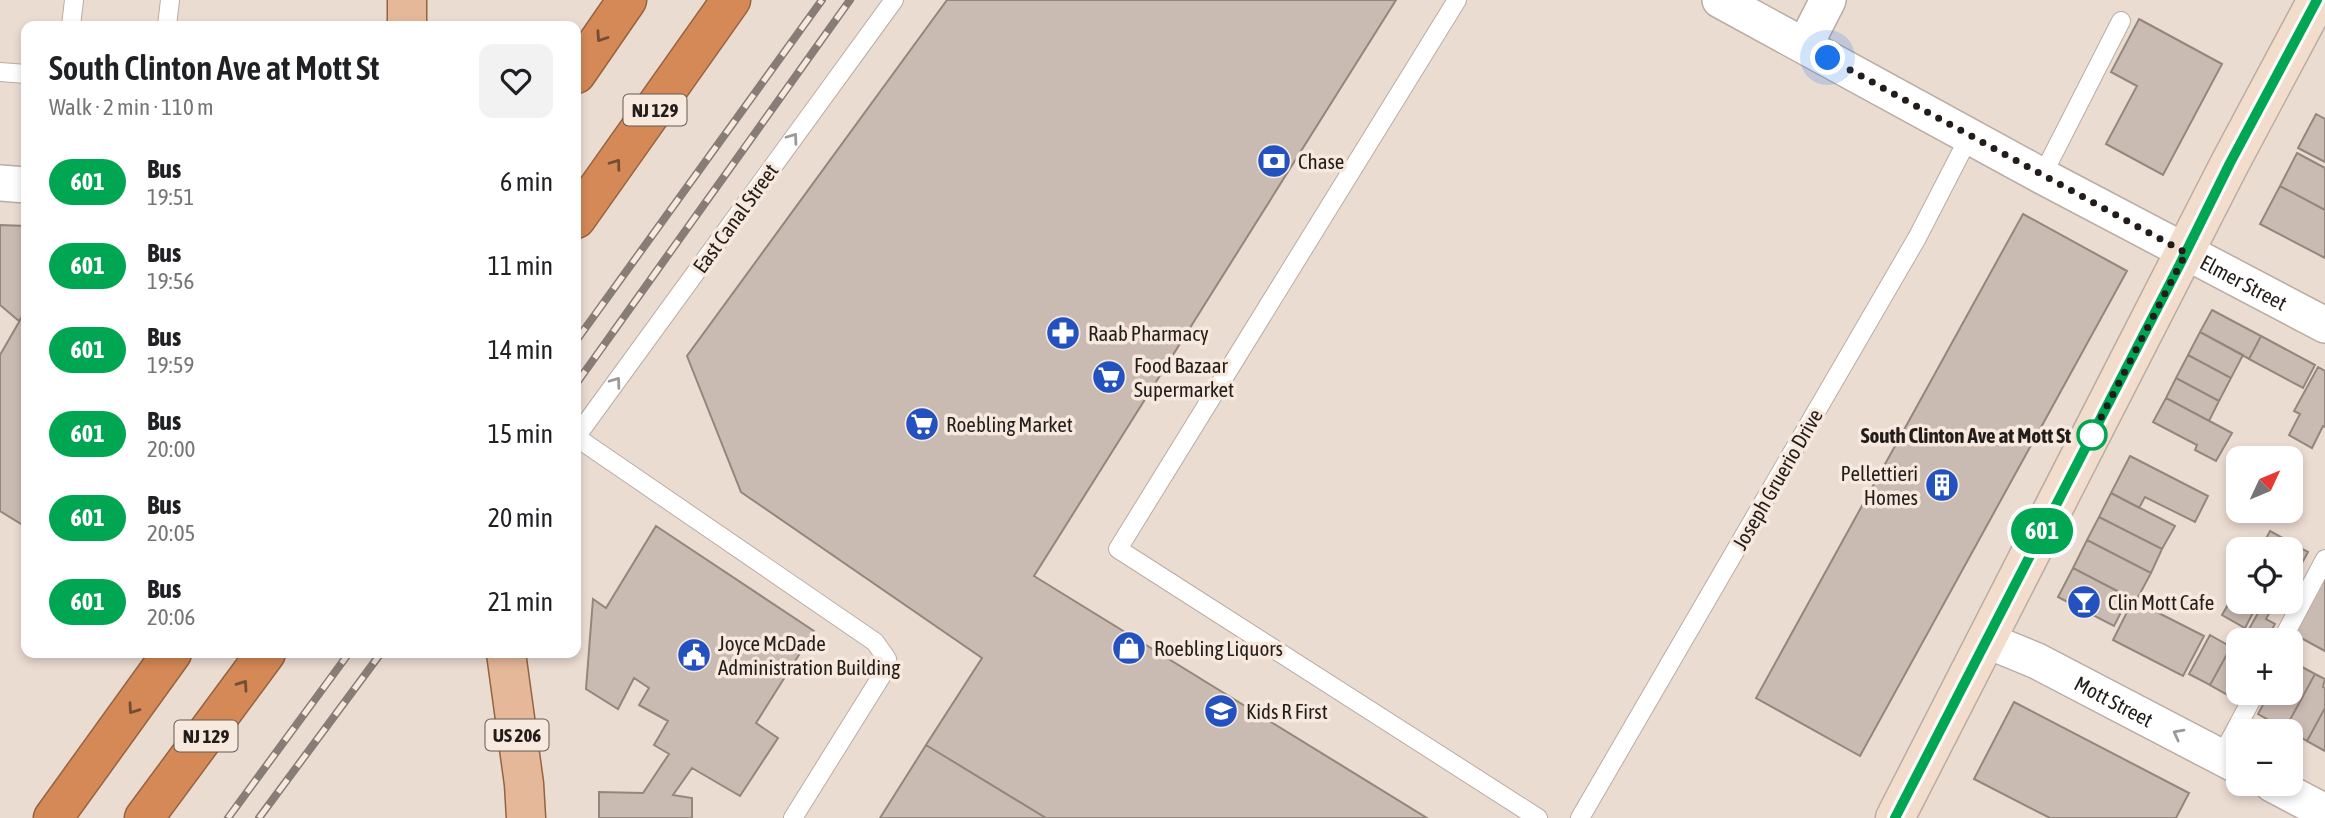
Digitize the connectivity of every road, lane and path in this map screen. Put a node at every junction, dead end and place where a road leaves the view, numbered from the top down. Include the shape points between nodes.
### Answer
1 (74, 0) edge
2 (170, 0) edge
3 (407, 0) edge
4 (627, 0) edge
5 (732, 0) edge
6 (894, 0) edge
7 (1457, 0) edge
8 (1720, 0) edge
9 (1828, 0) edge
10 (2316, 0) edge
11 (72, 21) edge
12 (168, 21) edge
13 (407, 21) edge
14 (2121, 21) dead end
15 (1804, 45) junction
16 (581, 67) edge
17 (0, 72) edge
18 (21, 74) edge
19 (1969, 136) junction
20 (2042, 176) junction
21 (0, 183) edge
22 (21, 184) edge
23 (581, 212) edge
24 (2186, 253) junction
25 (2325, 325) edge
26 (581, 430) edge
27 (581, 440) edge
28 (2325, 559) edge
29 (2288, 628) edge
30 (1986, 640) junction
31 (168, 658) edge
32 (262, 658) edge
33 (507, 658) edge
34 (2226, 760) edge
35 (2295, 796) edge
36 (2325, 812) edge
37 (53, 818) edge
38 (144, 818) edge
39 (526, 818) edge
40 (793, 818) edge
41 (1538, 818) edge
42 (1580, 818) edge
43 (1895, 818) edge

1 - 11 lane
2 - 12 lane
3 - 13 main road
4 -> 16 highway
23 -> 5 highway, NJ 129
26 -> 6 lane, East Canal Street
7 - 41 lane via 1118,549
8 - 15 street, Elmer Street
9 - 15 street
10 - 24 street
14 - 20 lane
15 - 19 street, Elmer Street
17 - 18 lane
19 - 20 street, Elmer Street
19 - 42 lane, Joseph Gruerio Drive via 1912,248
20 - 24 street, Elmer Street
21 - 22 street
24 - 25 street, Elmer Street
24 - 30 street
27 - 40 lane via 875,642 887,659 884,672
28 - 29 lane
34 -> 30 street, Mott Street via 2037,660
30 - 43 street
31 -> 37 highway
38 -> 32 highway, NJ 129
33 - 39 main road, US 206
35 - 36 street

